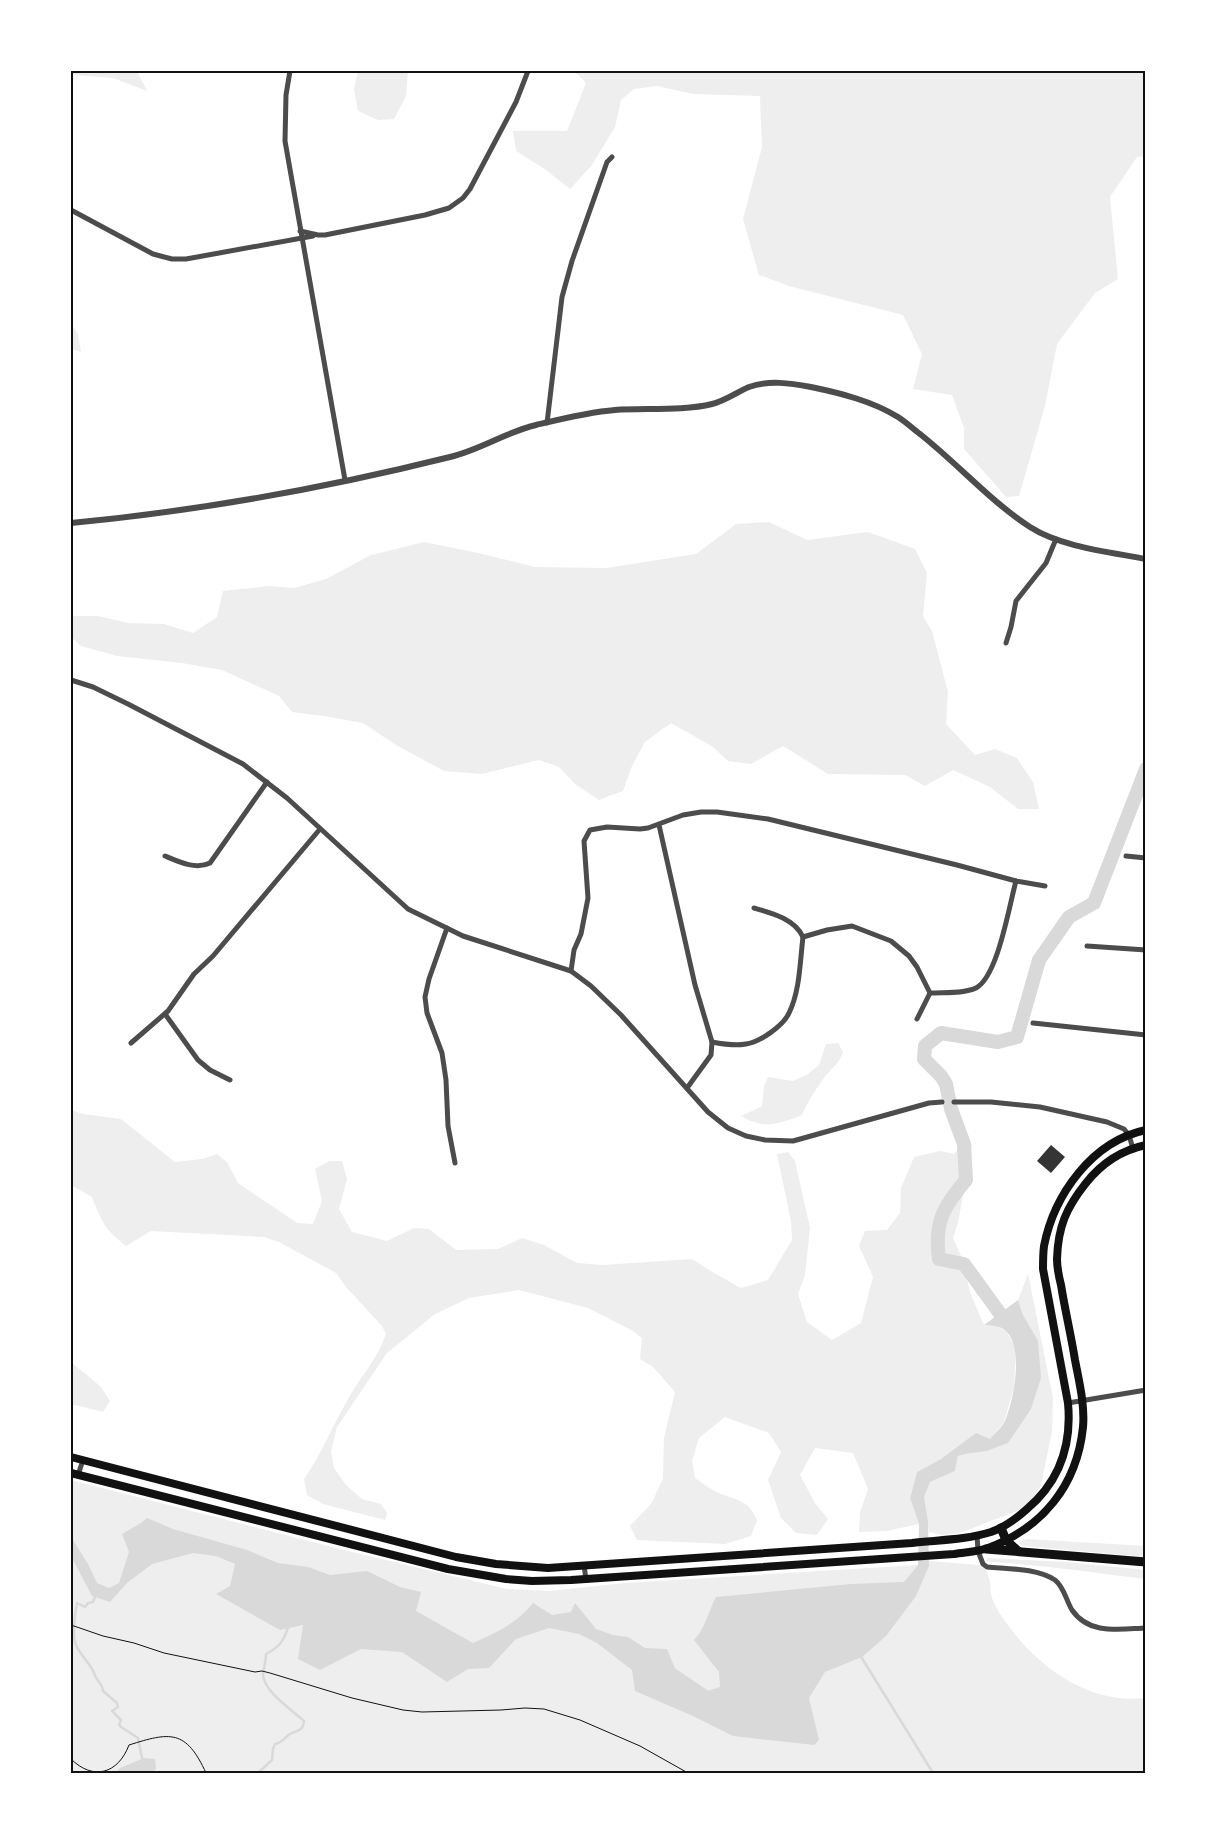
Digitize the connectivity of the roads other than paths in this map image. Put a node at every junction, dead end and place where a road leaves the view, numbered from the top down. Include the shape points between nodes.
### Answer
1 (290, 71) edge
2 (528, 71) edge
3 (612, 157) dead end
4 (71, 210) edge
5 (300, 231) junction
6 (318, 235) junction
7 (302, 237) junction
8 (547, 423) junction
9 (345, 480) junction
10 (71, 523) edge
11 (1056, 539) junction
12 (1146, 559) edge
13 (1006, 643) dead end
14 (71, 680) edge
15 (267, 782) junction
16 (659, 825) junction
17 (320, 829) junction
18 (165, 856) dead end
19 (1126, 856) dead end
20 (1146, 858) edge
21 (1016, 882) junction
22 (1046, 886) dead end
23 (754, 908) dead end
24 (447, 928) junction
25 (803, 937) junction
26 (1087, 946) dead end
27 (1146, 950) edge
28 (571, 971) junction
29 (930, 993) junction
30 (165, 1014) junction
31 (917, 1019) dead end
32 (1033, 1023) dead end
33 (1146, 1035) edge
34 (131, 1042) dead end
35 (712, 1042) junction
36 (230, 1080) dead end
37 (687, 1088) junction
38 (942, 1102) dead end
39 (954, 1102) dead end
40 (1146, 1130) edge
41 (1128, 1135) junction
42 (1146, 1145) edge
43 (1133, 1149) junction
44 (455, 1163) dead end
45 (1146, 1390) edge
46 (1082, 1401) junction
47 (1068, 1403) junction
48 (71, 1457) edge
49 (83, 1460) junction
50 (75, 1474) edge
51 (1002, 1528) junction
52 (977, 1535) junction
53 (1006, 1540) junction
54 (982, 1550) junction
55 (1018, 1551) junction
56 (1146, 1562) edge
57 (584, 1565) junction
58 (586, 1580) junction
59 (1146, 1628) edge

1 - 5 street via 285,142
2 - 6 street via 484,164 462,198 449,208 425,215
3 - 8 street via 607,162 562,297
4 - 7 street via 153,254 172,259
5 - 6 street
5 - 7 street
6 - 7 street
7 - 9 street
8 - 9 street via 460,454
8 - 11 street via 611,410 713,404 766,383 810,387 850,397 898,417 1031,528
9 - 10 street via 146,515
11 - 12 street
11 - 13 street via 1046,563 1016,601
14 - 15 street via 93,687 199,740 244,764
15 - 17 street
15 - 18 street via 210,862 195,866
16 - 21 street via 701,812 768,819
16 - 28 street via 640,830 596,828 588,832 584,841 588,898
16 - 35 street via 694,985
17 - 24 street via 408,909
17 - 30 street via 213,956 194,974
19 - 20 street
21 - 22 street
21 - 29 street via 997,954 984,980 976,988
23 - 25 street via 785,919 800,930
24 - 28 street
24 - 44 street via 428,979 426,997 427,1013 442,1054 448,1126
25 - 29 street via 852,926 890,941 917,966
25 - 35 street via 796,993 789,1014 778,1028 749,1044
26 - 27 street
28 - 37 street via 621,1015
29 - 31 street
30 - 34 street
30 - 36 street via 198,1060
32 - 33 street
35 - 37 street via 711,1055
37 - 38 street via 708,1112 728,1128 765,1140 793,1141 929,1102
39 - 41 street via 991,1102 1040,1108 1107,1122 1124,1129
40 - 41 main road
41 - 43 street
41 - 47 main road via 1096,1155 1068,1187 1055,1209 1044,1248 1043,1269
42 - 43 main road
43 - 46 main road via 1096,1170 1074,1198 1060,1229 1057,1261
45 - 46 street
46 - 47 street
46 - 53 main road via 1080,1444 1064,1487 1036,1522
47 - 51 main road via 1070,1424 1063,1461 1039,1499
48 - 49 main road
49 - 50 street
49 - 57 main road via 456,1558 522,1567
50 - 58 main road via 464,1573 532,1581
51 - 52 main road
51 - 53 highway
52 - 54 street
52 - 57 main road via 912,1543
53 - 54 main road
53 - 55 highway
54 - 55 highway
54 - 58 main road
54 - 59 street via 983,1564 987,1567 1024,1570 1056,1581 1072,1610 1087,1625
55 - 56 highway
57 - 58 street

